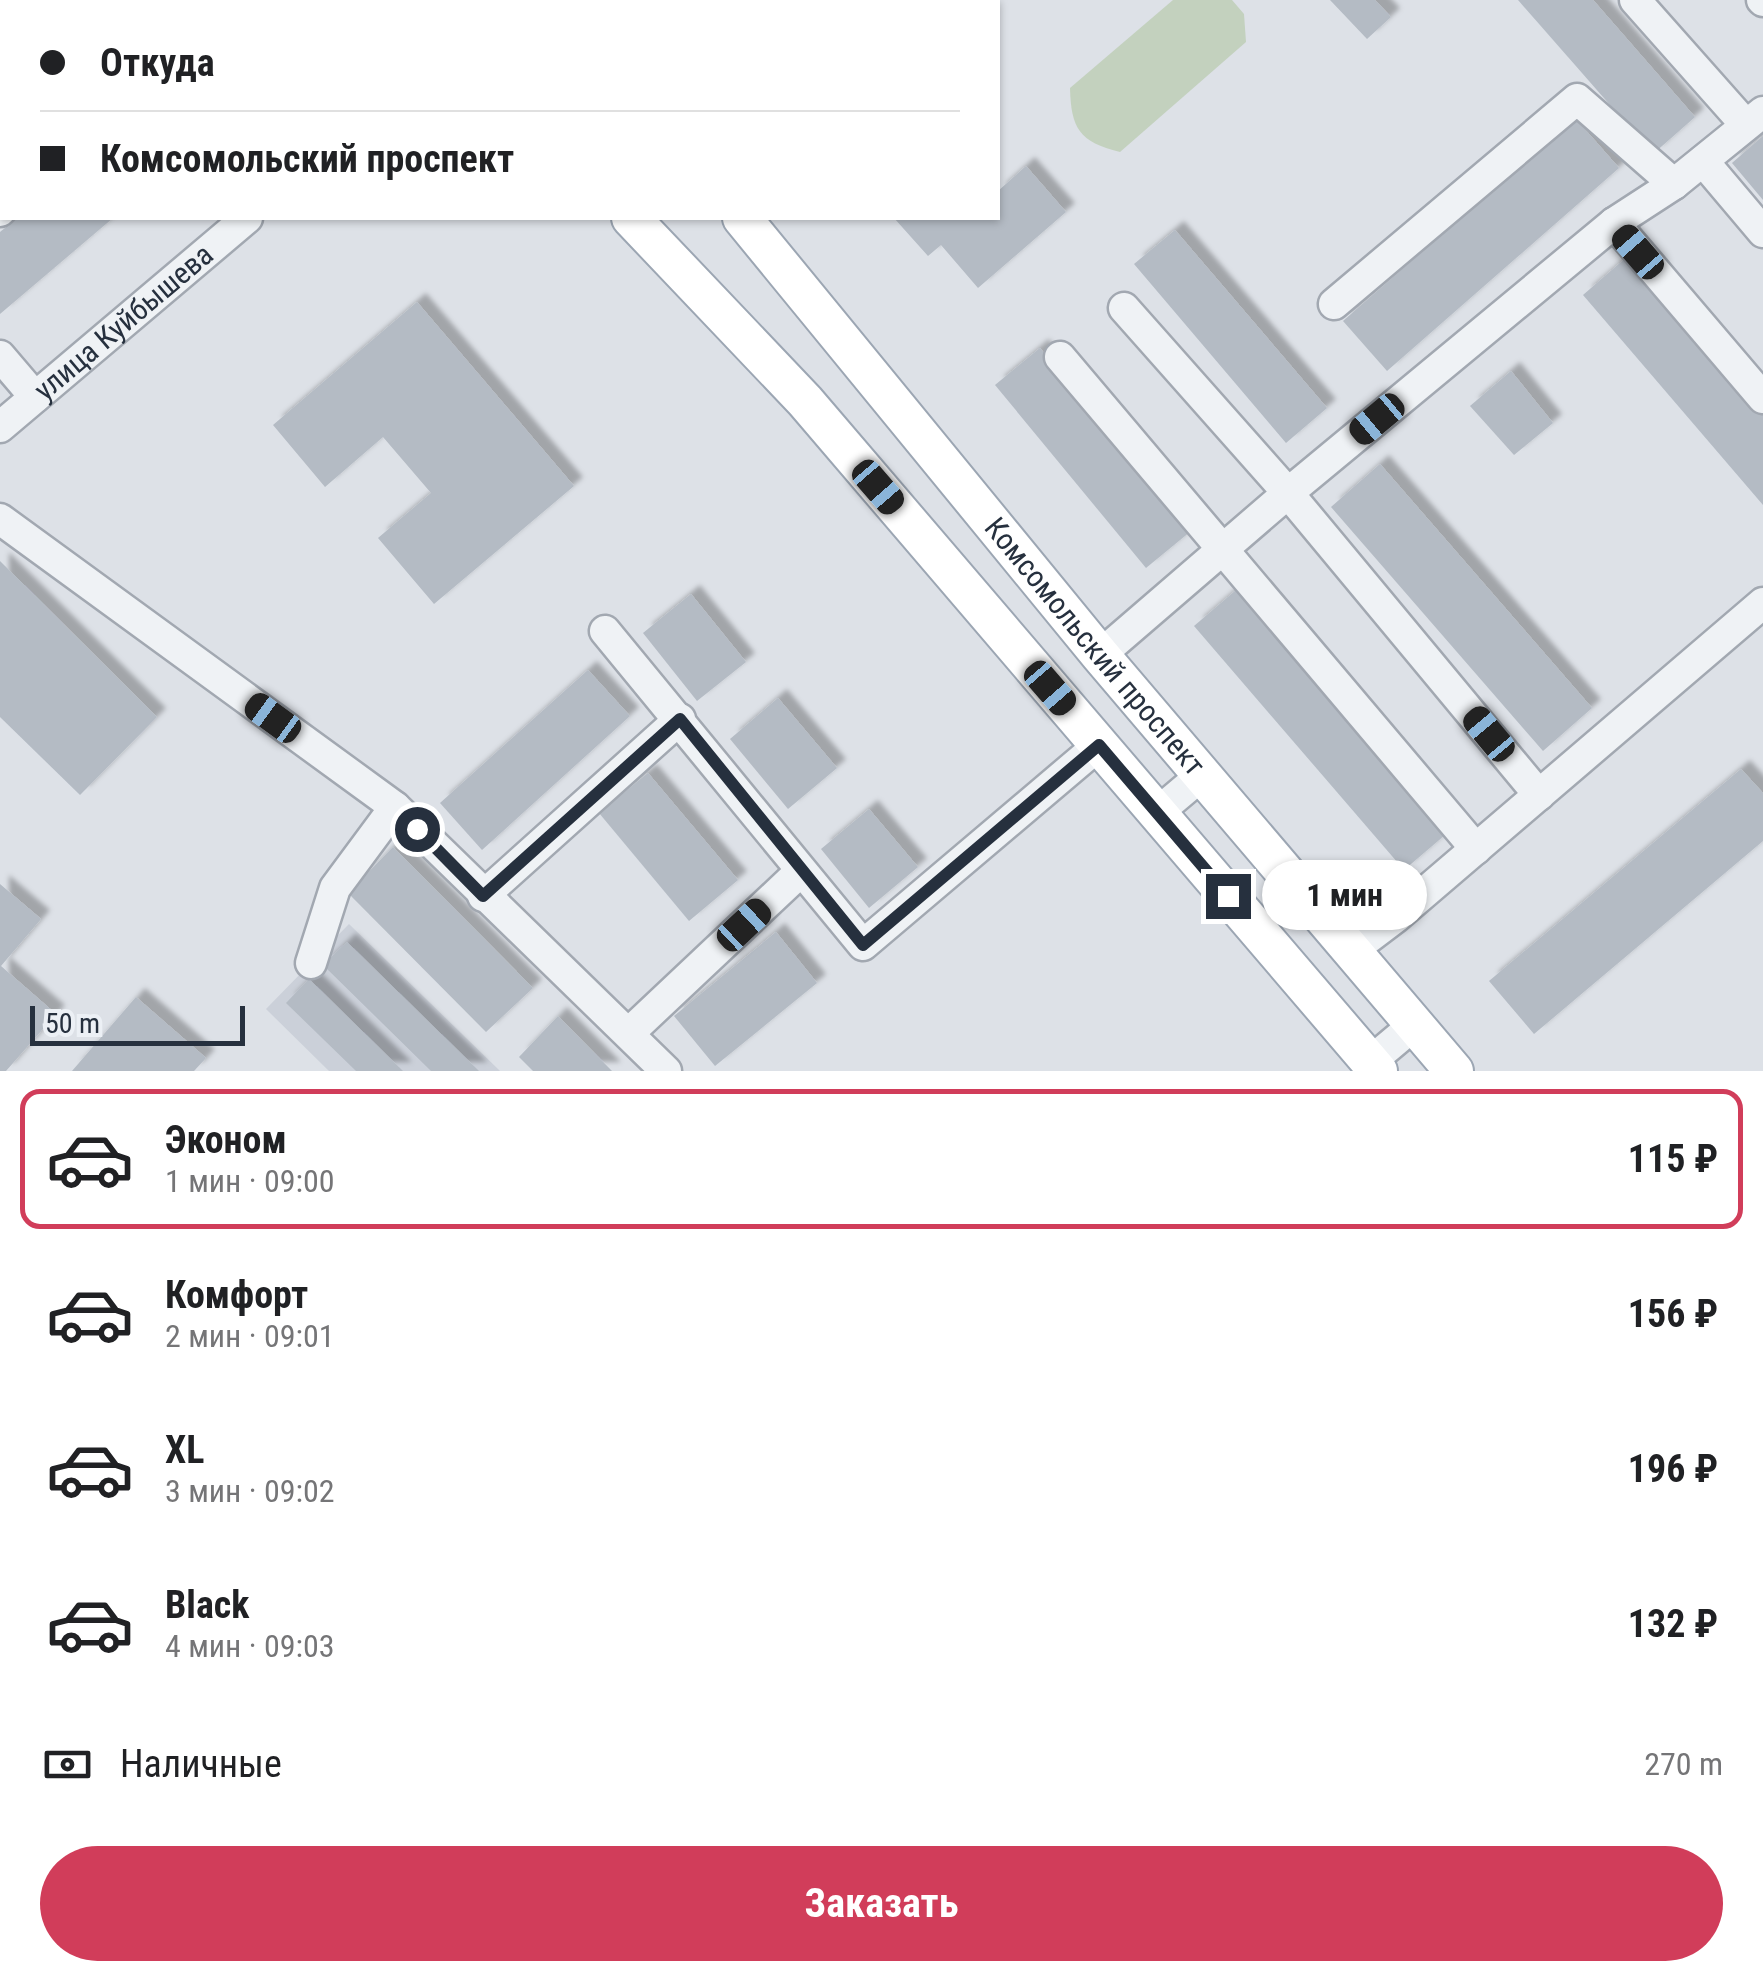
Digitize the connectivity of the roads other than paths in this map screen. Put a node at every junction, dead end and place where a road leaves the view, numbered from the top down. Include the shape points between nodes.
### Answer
1 (1635, 0) edge
2 (1754, 118) edge
3 (1703, 161) junction
4 (1674, 184) junction
5 (245, 220) edge
6 (633, 220) edge
7 (744, 220) edge
8 (1614, 223) junction
9 (1763, 232) edge
10 (1334, 304) dead end
11 (1124, 308) dead end
12 (0, 356) edge
13 (1060, 357) dead end
14 (36, 397) junction
15 (1763, 398) edge
16 (0, 427) edge
17 (1288, 493) junction
18 (0, 518) edge
19 (1224, 547) junction
20 (1763, 603) edge
21 (605, 631) dead end
22 (1100, 655) junction
23 (680, 719) junction
24 (1099, 745) junction
25 (1202, 775) junction
26 (1539, 795) junction
27 (395, 807) junction
28 (1158, 812) junction
29 (1476, 849) junction
30 (801, 871) junction
31 (483, 896) junction
32 (1352, 950) junction
33 (311, 963) dead end
34 (1414, 1025) junction
35 (629, 1033) junction
36 (1374, 1067) edge
37 (666, 1071) edge
38 (1454, 1071) edge

1 - 2 street
2 - 3 street
3 - 4 street
3 - 9 street
4 - 8 street
4 - 10 street via 1577,99
5 - 14 street, улица Куйбышева
6 - 24 main road, Комсомольский проспект via 805,401
7 - 22 main road, Комсомольский проспект
8 - 15 street
8 - 17 street
11 - 17 street
12 - 14 street
13 - 19 street
14 - 16 street, улица Куйбышева
17 - 19 street
17 - 26 street
18 - 27 street
19 - 22 street
19 - 29 street
20 - 26 street
21 - 23 street
22 - 25 main road, Комсомольский проспект
23 - 30 street
23 - 31 street
24 - 28 main road, Комсомольский проспект
24 - 30 street via 863,945
25 - 28 street
25 - 32 main road, Комсомольский проспект
26 - 29 street
27 - 31 street
27 - 33 street via 335,888
28 - 36 main road, Комсомольский проспект
29 - 32 street
30 - 35 street
31 - 35 street
32 - 34 main road, Комсомольский проспект
34 - 36 street
34 - 38 main road, Комсомольский проспект
35 - 37 street

